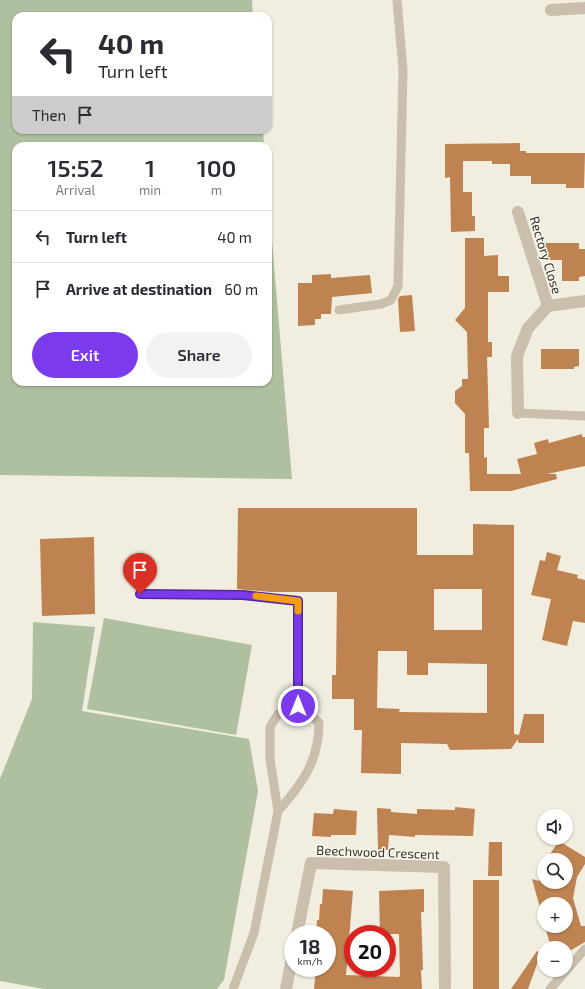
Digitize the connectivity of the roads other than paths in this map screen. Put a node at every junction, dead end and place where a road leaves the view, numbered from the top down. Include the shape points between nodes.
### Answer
1 (397, 0) edge
2 (585, 8) edge
3 (551, 10) dead end
4 (518, 212) dead end
5 (585, 301) edge
6 (548, 306) junction
7 (338, 310) dead end
8 (518, 413) joint
9 (585, 416) edge
10 (140, 594) dead end
11 (298, 706) junction
12 (278, 811) junction
13 (299, 925) edge
14 (585, 950) edge
15 (288, 977) edge
16 (233, 989) edge
17 (286, 989) edge
18 (445, 989) edge
19 (550, 989) edge

1 - 7 lane via 403,70 398,286 391,300 381,304
2 - 3 street
4 - 6 street, Rectory Close
5 - 6 street, Rectory Close
6 - 8 street, Rectory Close via 528,328 517,356
8 - 9 lane
10 - 11 lane via 243,595 298,601
11 - 12 lane via 278,714 270,727 270,759
11 - 12 lane via 319,723 317,748 299,787
12 - 16 lane via 254,933
13 - 18 street, Beechwood Crescent via 311,863 444,867
14 - 19 lane
15 - 17 street

